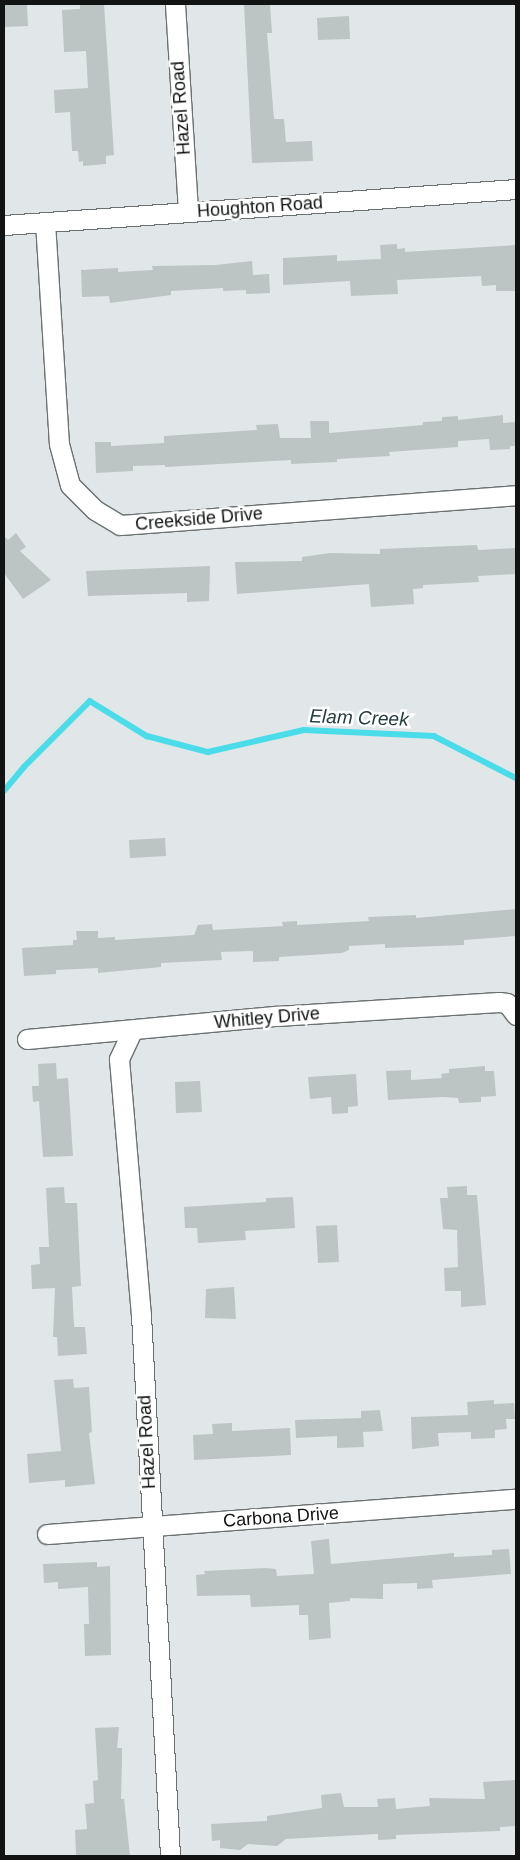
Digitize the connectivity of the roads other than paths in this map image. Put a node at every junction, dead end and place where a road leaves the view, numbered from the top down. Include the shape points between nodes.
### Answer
1 (175, 4) edge
2 (516, 188) edge
3 (188, 212) junction
4 (44, 222) junction
5 (4, 224) edge
6 (516, 495) edge
7 (511, 1009) edge
8 (132, 1031) junction
9 (27, 1038) dead end
10 (516, 1499) edge
11 (152, 1526) junction
12 (47, 1534) dead end
13 (170, 1856) edge

1 - 3 street, Hazel Road
2 - 3 street, Houghton Road
3 - 4 street, Houghton Road
4 - 5 street, Houghton Road
4 - 6 street, Creekside Drive via 59,444 70,485 95,510 120,525
7 - 8 street, Whitley Drive via 277,1016
8 - 9 street, Whitley Drive
8 - 11 street, Hazel Road via 119,1060 141,1315
10 - 11 street, Carbona Drive
11 - 12 street, Carbona Drive
11 - 13 street, Hazel Road

